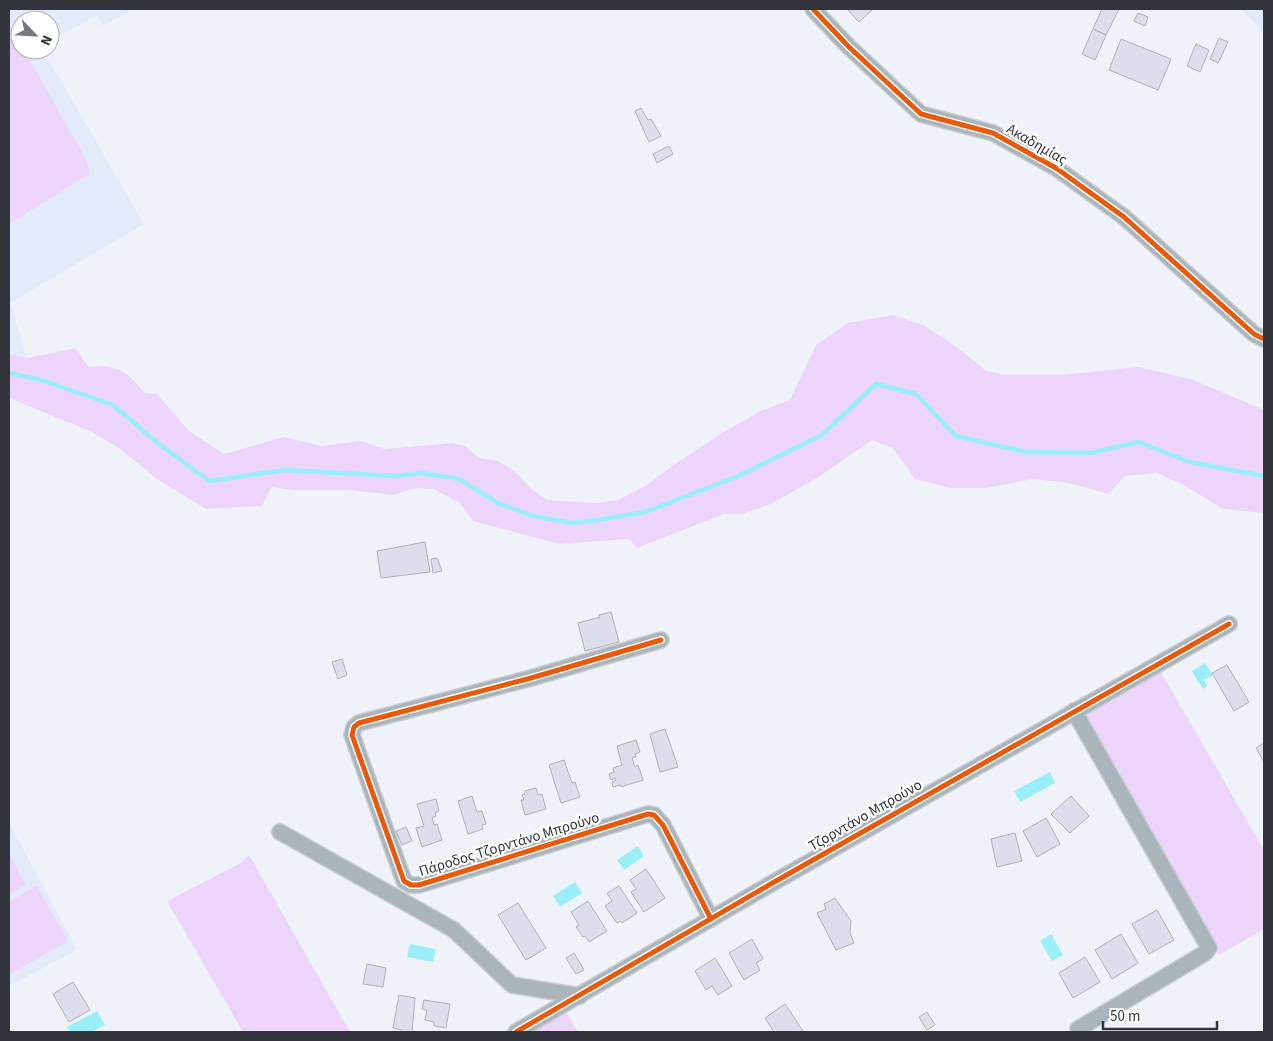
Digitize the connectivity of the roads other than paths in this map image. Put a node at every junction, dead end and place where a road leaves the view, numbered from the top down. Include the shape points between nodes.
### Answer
1 (813, 9) edge
2 (1264, 339) edge
3 (1229, 624) dead end
4 (661, 640) dead end
5 (1074, 712) junction
6 (280, 832) dead end
7 (711, 919) junction
8 (580, 996) junction
9 (1078, 1029) dead end
10 (516, 1032) edge

1 - 2 street, Ακαδημίας via 921,114 993,133 1056,168 1124,217 1254,334
3 - 5 street, Τζορντάνο Μπρούνο
4 - 7 street, Πάροδος Τζορντάνο Μπρούνο via 360,723 354,727 352,735 407,884 419,885 648,814 654,815 663,825
5 - 7 street, Τζορντάνο Μπρούνο
5 - 9 street via 1209,948
6 - 8 street via 454,930 512,985
7 - 8 street, Τζορντάνο Μπρούνο
8 - 10 street, Τζορντάνο Μπρούνο

